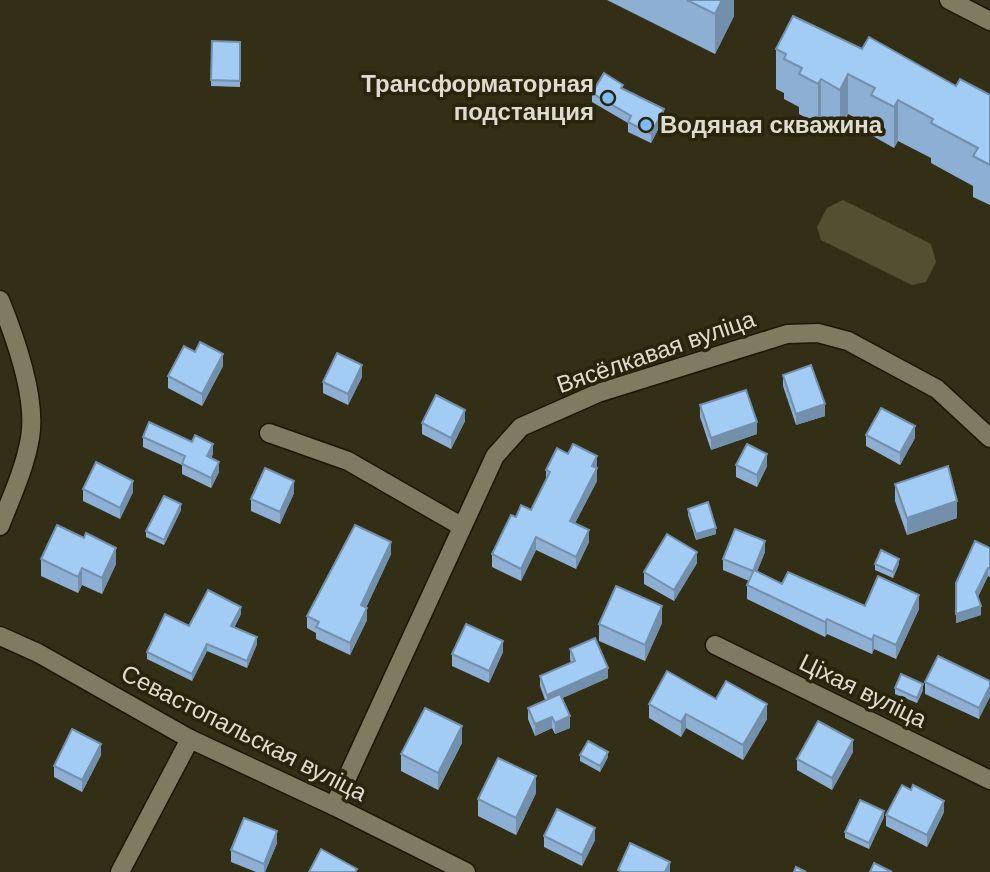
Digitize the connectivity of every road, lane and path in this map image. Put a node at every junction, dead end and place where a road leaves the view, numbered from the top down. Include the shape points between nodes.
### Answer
1 (949, 0) edge
2 (990, 21) edge
3 (0, 300) edge
4 (269, 433) dead end
5 (990, 438) edge
6 (0, 526) edge
7 (461, 526) junction
8 (0, 636) edge
9 (715, 645) dead end
10 (190, 739) junction
11 (990, 780) edge
12 (334, 806) junction
13 (120, 872) edge
14 (466, 872) edge

1 - 2 street
3 - 6 street via 19,348 30,436
4 - 7 street via 348,461
5 - 7 street, Вясёлкавая вуліца via 937,389 848,341 818,333 787,334 598,393 521,426 495,456
7 - 12 street, Вясёлкавая вуліца
8 - 10 street, Севастопальская вуліца
9 - 11 street, Ціхая вуліца
10 - 12 street, Севастопальская вуліца
10 - 13 street
12 - 14 street, Севастопальская вуліца

